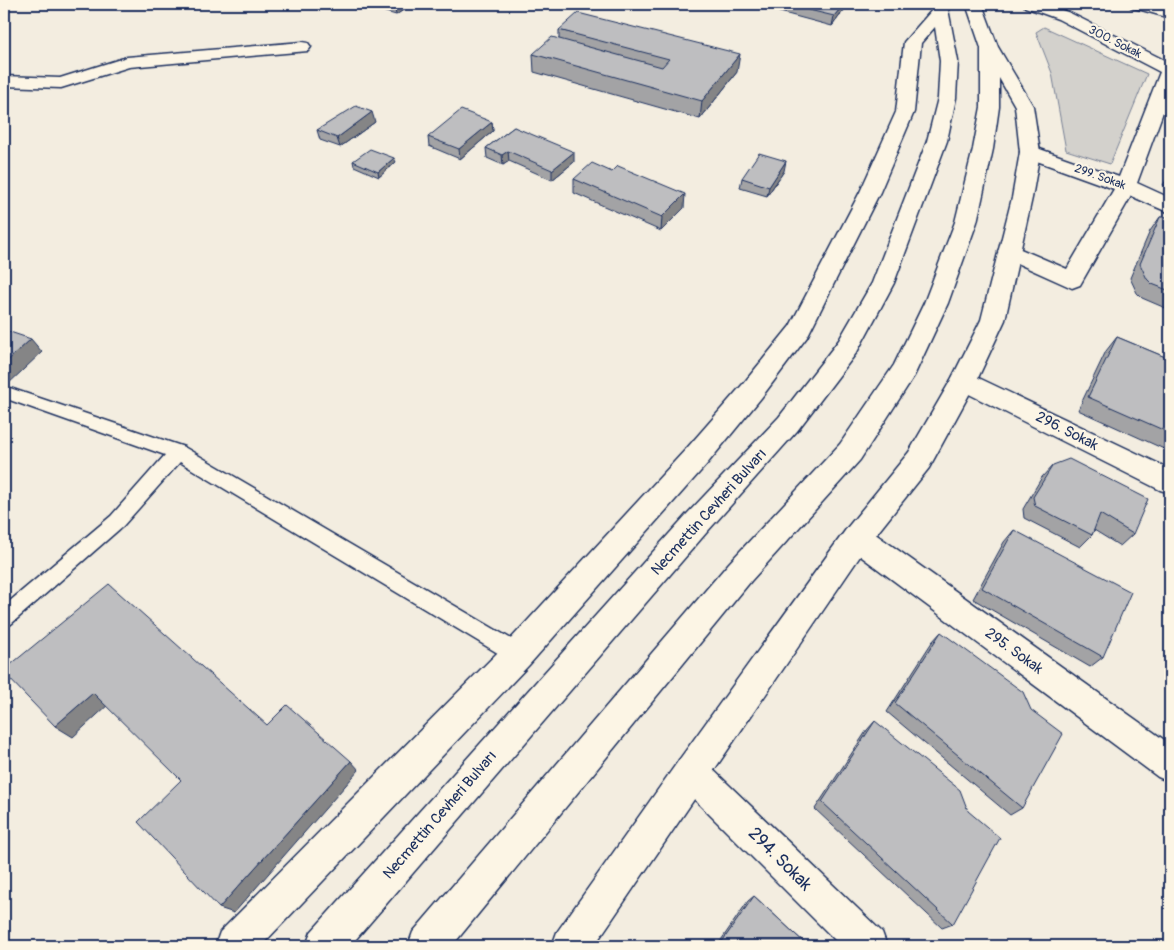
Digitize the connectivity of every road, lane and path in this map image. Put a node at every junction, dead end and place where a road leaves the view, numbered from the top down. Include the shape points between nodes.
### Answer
1 (974, 4) edge
2 (1031, 4) edge
3 (1137, 4) edge
4 (940, 6) edge
5 (1170, 13) edge
6 (302, 47) dead end
7 (990, 48) junction
8 (1170, 70) edge
9 (4, 81) edge
10 (1030, 152) junction
11 (1126, 186) junction
12 (1170, 206) edge
13 (1009, 251) junction
14 (964, 380) junction
15 (4, 392) edge
16 (178, 452) junction
17 (1170, 482) edge
18 (857, 537) junction
19 (4, 618) edge
20 (518, 654) junction
21 (1170, 765) edge
22 (691, 772) junction
23 (234, 946) edge
24 (325, 946) edge
25 (427, 946) edge
26 (571, 946) edge
27 (868, 946) edge

1 - 7 main road
2 - 8 main road, 300. Sokak via 1064,16
3 - 5 main road
4 - 20 main road via 914,42 905,112 866,201 799,331 697,456
4 - 24 main road, Necmettin Cevheri Bulvarı via 949,61 947,98 937,141 883,283 848,346 788,424
6 - 9 main road via 127,62 60,83
7 - 10 main road via 1024,106
7 - 25 main road via 990,106 966,222 936,303 905,369 850,452 740,572
8 - 11 main road
10 - 11 main road, 299. Sokak
10 - 13 main road
11 - 12 main road, 299. Sokak
11 - 13 main road via 1072,280
13 - 14 main road via 993,320
14 - 17 main road, 296. Sokak
14 - 18 main road via 919,460
15 - 16 lane
16 - 19 lane via 117,521
16 - 20 lane
18 - 21 main road, 295. Sokak
18 - 22 main road
20 - 23 main road
22 - 26 main road
22 - 27 main road, 294. Sokak

